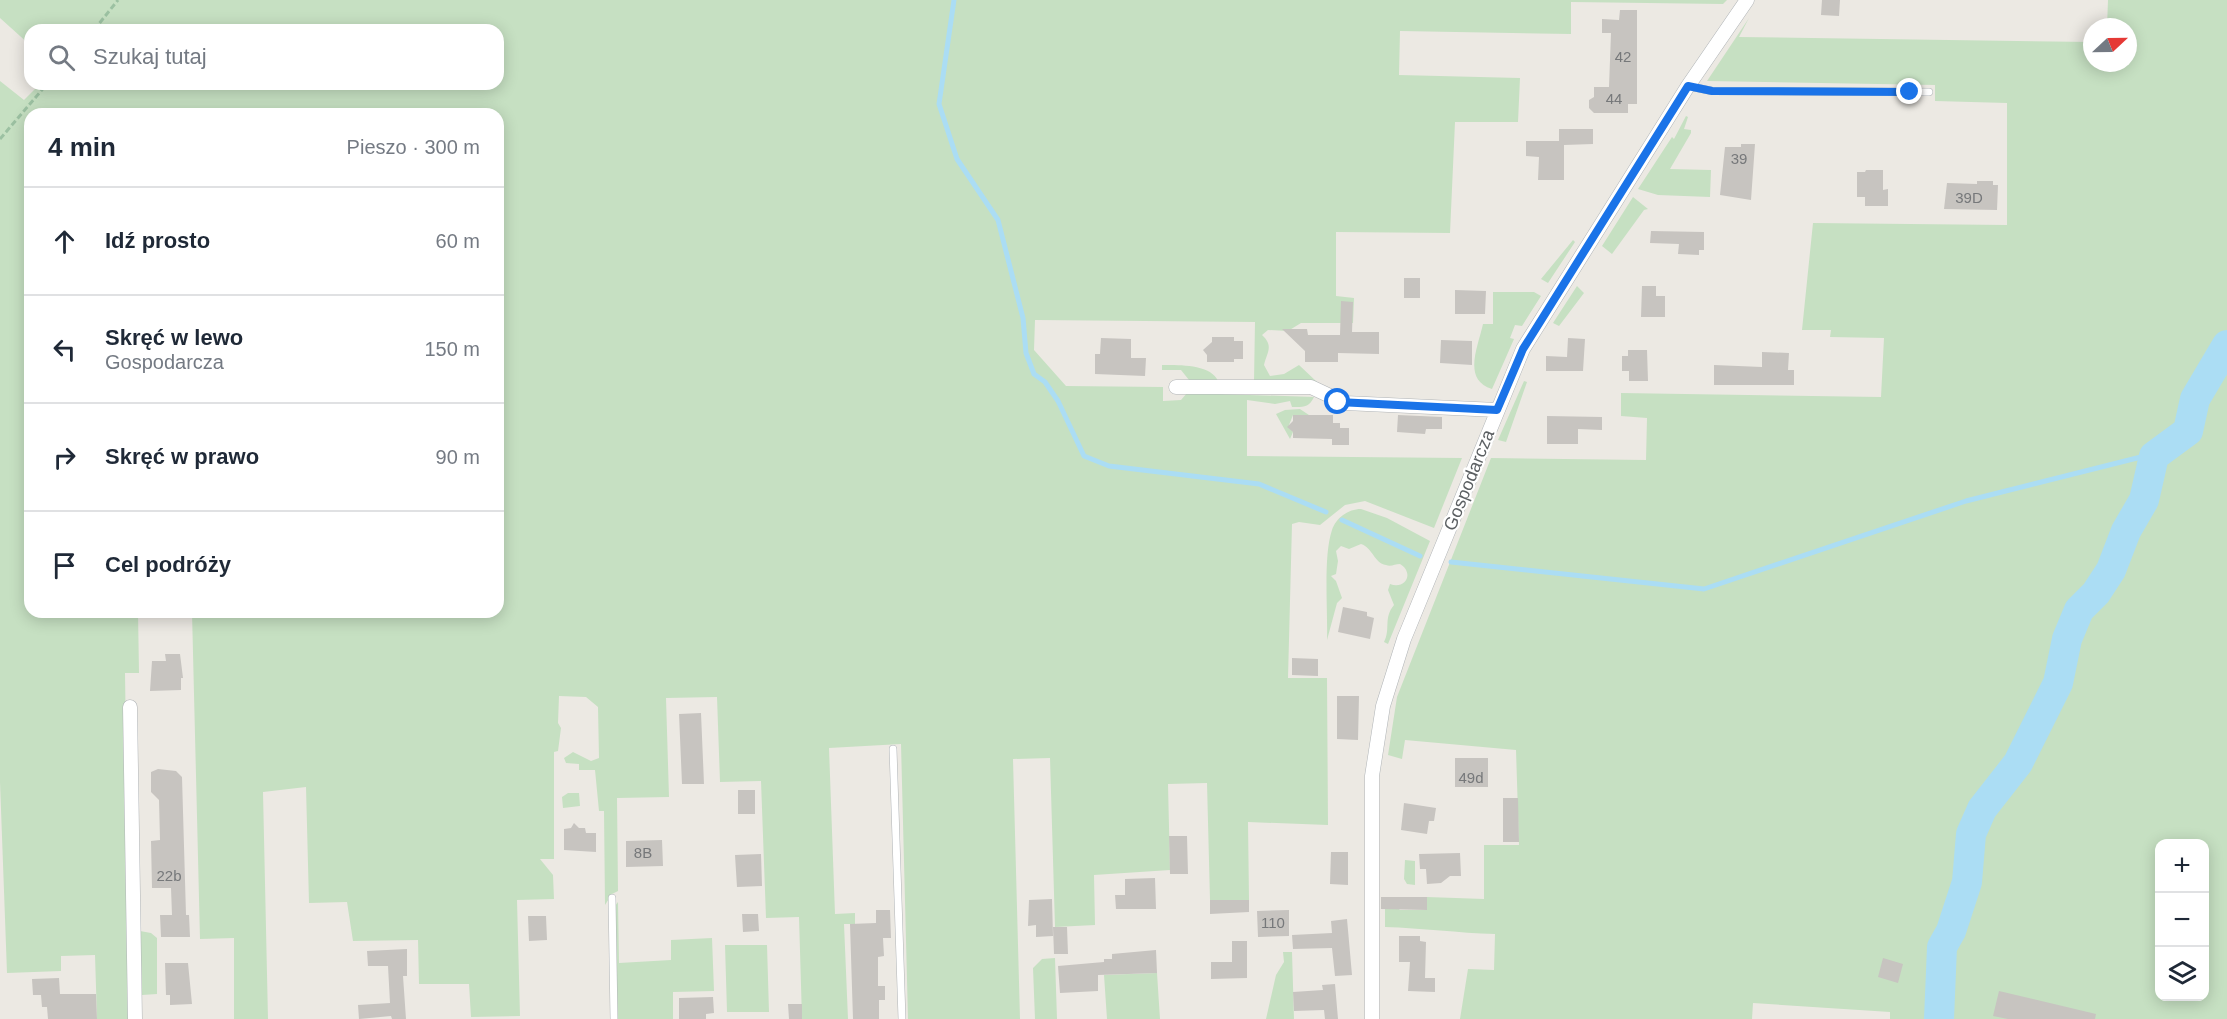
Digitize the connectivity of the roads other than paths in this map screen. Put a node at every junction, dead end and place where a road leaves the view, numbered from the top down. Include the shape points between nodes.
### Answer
1 (1747, 0) edge
2 (1688, 86) junction
3 (1929, 92) dead end
4 (1176, 387) dead end
5 (1497, 410) junction
6 (130, 707) dead end
7 (893, 748) dead end
8 (612, 898) dead end
9 (135, 1019) edge
10 (614, 1019) edge
11 (902, 1019) edge
12 (1372, 1019) edge

1 - 2 street, Gospodarcza
2 - 3 lane via 1712,91
2 - 5 street, Gospodarcza via 1523,349
4 - 5 street via 1311,387 1346,403
5 - 12 street, Gospodarcza via 1415,608 1383,705 1370,809
6 - 9 street
7 - 11 lane
8 - 10 lane

